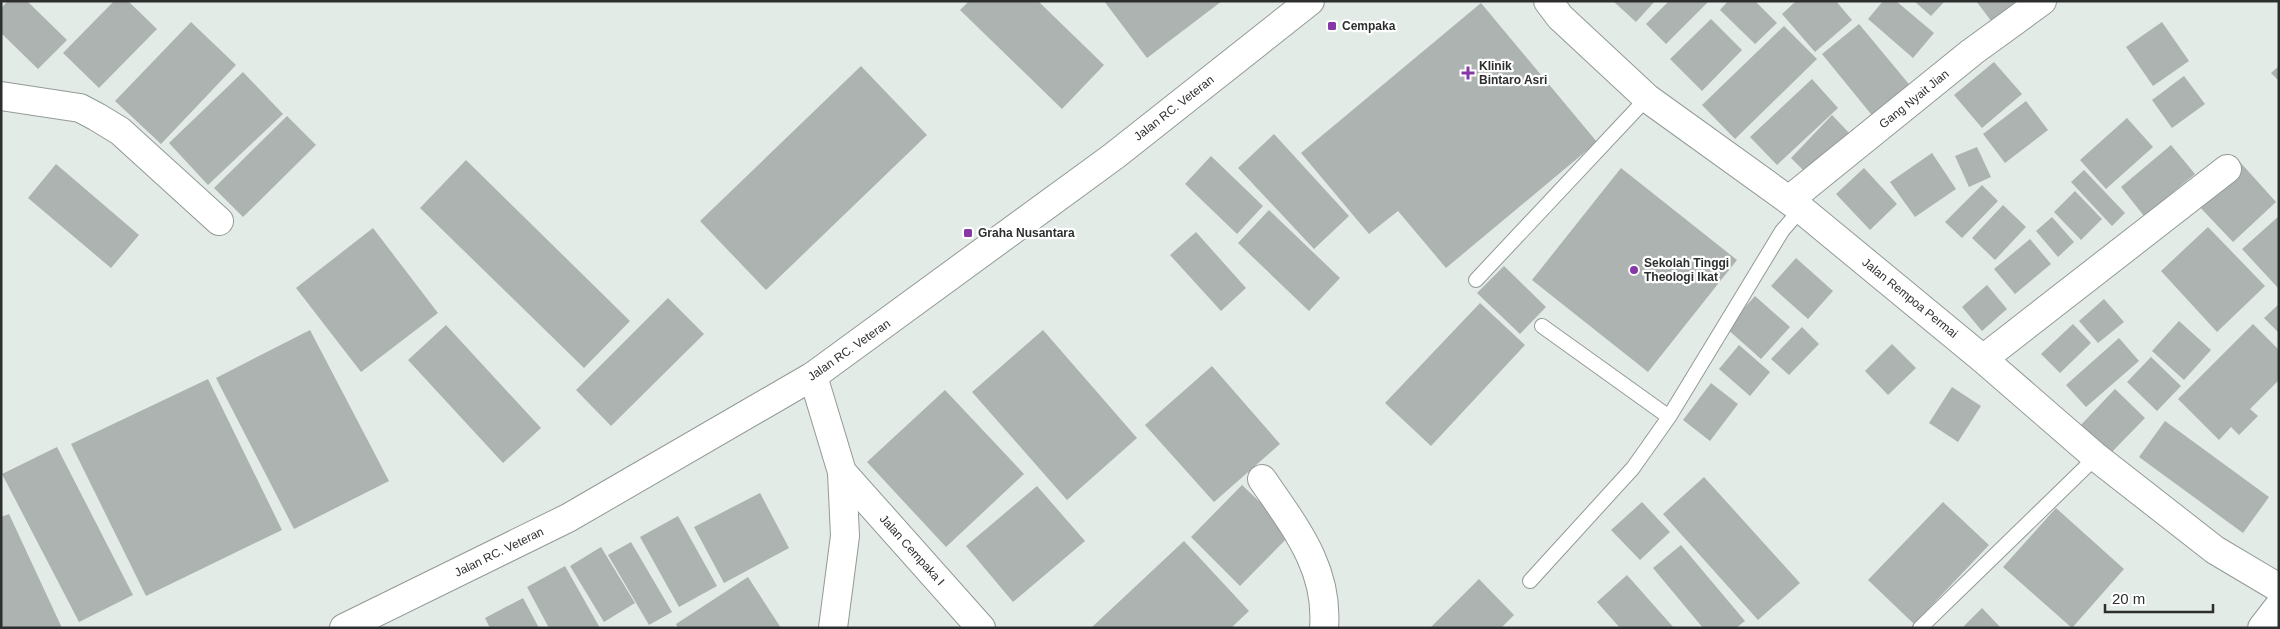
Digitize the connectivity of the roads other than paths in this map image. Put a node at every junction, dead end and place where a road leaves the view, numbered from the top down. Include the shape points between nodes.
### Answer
1 (1310, 1) edge
2 (1548, 1) edge
3 (2042, 1) edge
4 (1, 96) edge
5 (1647, 98) junction
6 (2227, 169) dead end
7 (1795, 204) junction
8 (219, 221) dead end
9 (1476, 280) dead end
10 (1542, 326) dead end
11 (1983, 359) junction
12 (813, 376) junction
13 (1669, 418) junction
14 (2096, 457) junction
15 (842, 472) junction
16 (1262, 479) dead end
17 (1530, 581) dead end
18 (2279, 588) edge
19 (2279, 606) edge
20 (344, 628) edge
21 (833, 628) edge
22 (981, 628) edge
23 (1324, 628) edge
24 (1920, 628) edge
25 (2262, 628) edge

1 - 12 street, Jalan RC. Veteran via 1114,156
2 - 5 street, Jalan Rempoa Permai via 1560,17
3 - 7 street, Gang Nyait Jian via 1972,52
4 - 8 street via 80,108 97,117 120,131
5 - 7 street, Jalan Rempoa Permai
5 - 9 lane
6 - 11 street
7 - 11 street, Jalan Rempoa Permai
7 - 13 lane
10 - 13 lane
11 - 14 street, Jalan Rempoa Permai
12 - 15 street
12 - 20 street, Jalan RC. Veteran via 568,518
13 - 17 lane via 1626,476
14 - 18 street, Jalan Rempoa Permai via 2215,550
14 - 24 lane
15 - 21 street via 845,536
15 - 22 street, Jalan Cempaka I
16 - 23 street via 1309,548 1318,570
19 - 25 street

